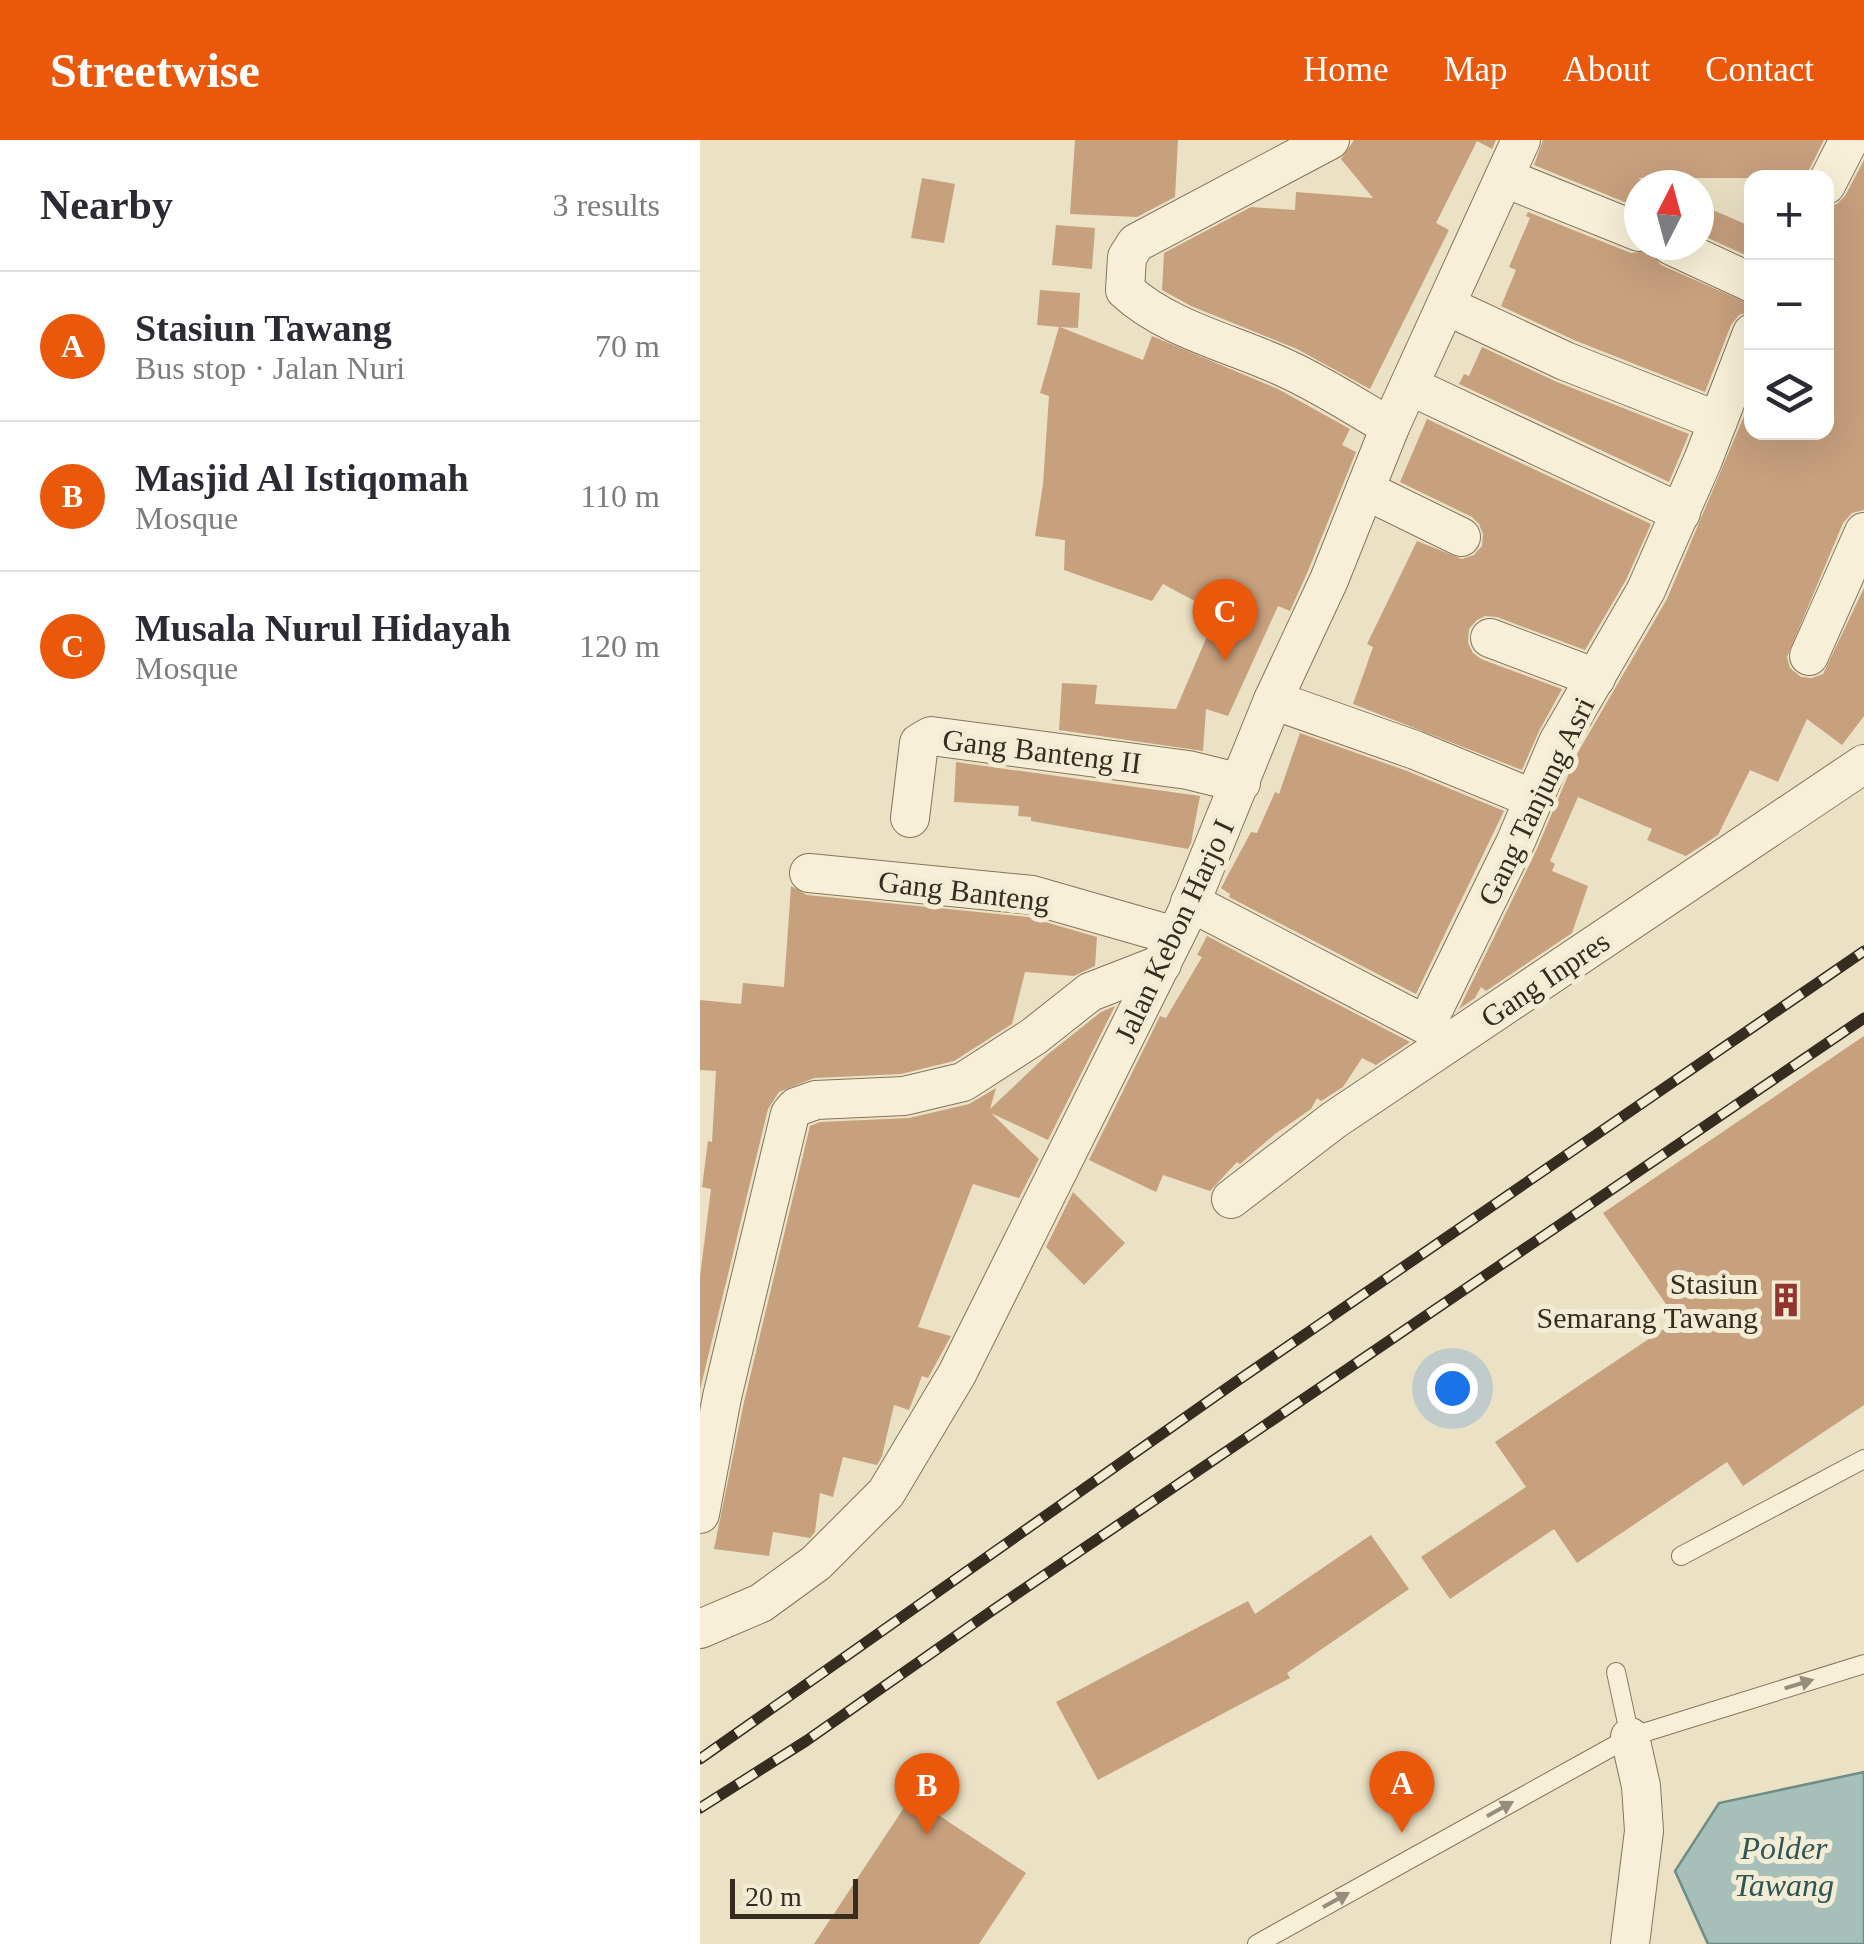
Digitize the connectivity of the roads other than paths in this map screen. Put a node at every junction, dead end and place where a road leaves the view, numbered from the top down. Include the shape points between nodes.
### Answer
1 (1330, 140) edge
2 (1521, 140) edge
3 (1849, 140) edge
4 (1834, 170) edge
5 (1504, 178) junction
6 (1624, 226) edge
7 (1702, 260) edge
8 (1744, 279) edge
9 (1448, 306) junction
10 (1745, 350) edge
11 (1410, 386) junction
12 (1718, 420) junction
13 (1390, 427) junction
14 (1365, 490) junction
15 (1681, 512) junction
16 (1864, 532) edge
17 (1461, 536) dead end
18 (1490, 638) dead end
19 (1809, 656) dead end
20 (1596, 678) junction
21 (1273, 700) junction
22 (1864, 764) edge
23 (1241, 783) junction
24 (1534, 799) junction
25 (910, 818) dead end
26 (809, 873) dead end
27 (1176, 934) junction
28 (1437, 1035) junction
29 (1231, 1198) dead end
30 (1864, 1459) edge
31 (700, 1514) edge
32 (1682, 1556) dead end
33 (700, 1629) edge
34 (1864, 1664) edge
35 (1616, 1672) dead end
36 (1630, 1737) junction
37 (1257, 1944) edge
38 (1630, 1944) edge

1 - 13 street via 1136,243 1127,257 1125,290 1166,317 1290,370
2 - 5 street, Jalan Kebon Harjo I
3 - 4 street
5 - 6 street
5 - 9 street, Jalan Kebon Harjo I
7 - 8 street
9 - 11 street, Jalan Kebon Harjo I
9 - 12 street
10 - 12 street, Gang Tanjung Asri
11 - 13 street, Jalan Kebon Harjo I
11 - 15 street
12 - 15 street, Gang Tanjung Asri
13 - 14 street, Jalan Kebon Harjo I
14 - 17 street
14 - 21 street, Jalan Kebon Harjo I
15 - 20 street, Gang Tanjung Asri
16 - 19 street
18 - 20 street
20 - 24 street, Gang Tanjung Asri
21 - 23 street, Jalan Kebon Harjo I
21 - 24 street
22 - 28 street, Gang Inpres
23 - 25 street, Gang Banteng II via 931,736 919,743
23 - 27 street, Jalan Kebon Harjo I
24 - 28 street, Gang Tanjung Asri via 1460,960
26 - 27 street, Gang Banteng via 1032,895
27 - 28 street
27 - 31 street via 963,1082 904,1096 816,1100 790,1114
27 - 33 street, Jalan Kebon Harjo I via 957,1374 886,1493 816,1564 761,1603
28 - 29 street, Gang Inpres
30 - 32 lane
36 -> 34 lane
35 - 36 lane
37 -> 36 lane
36 - 38 street via 1644,1832

